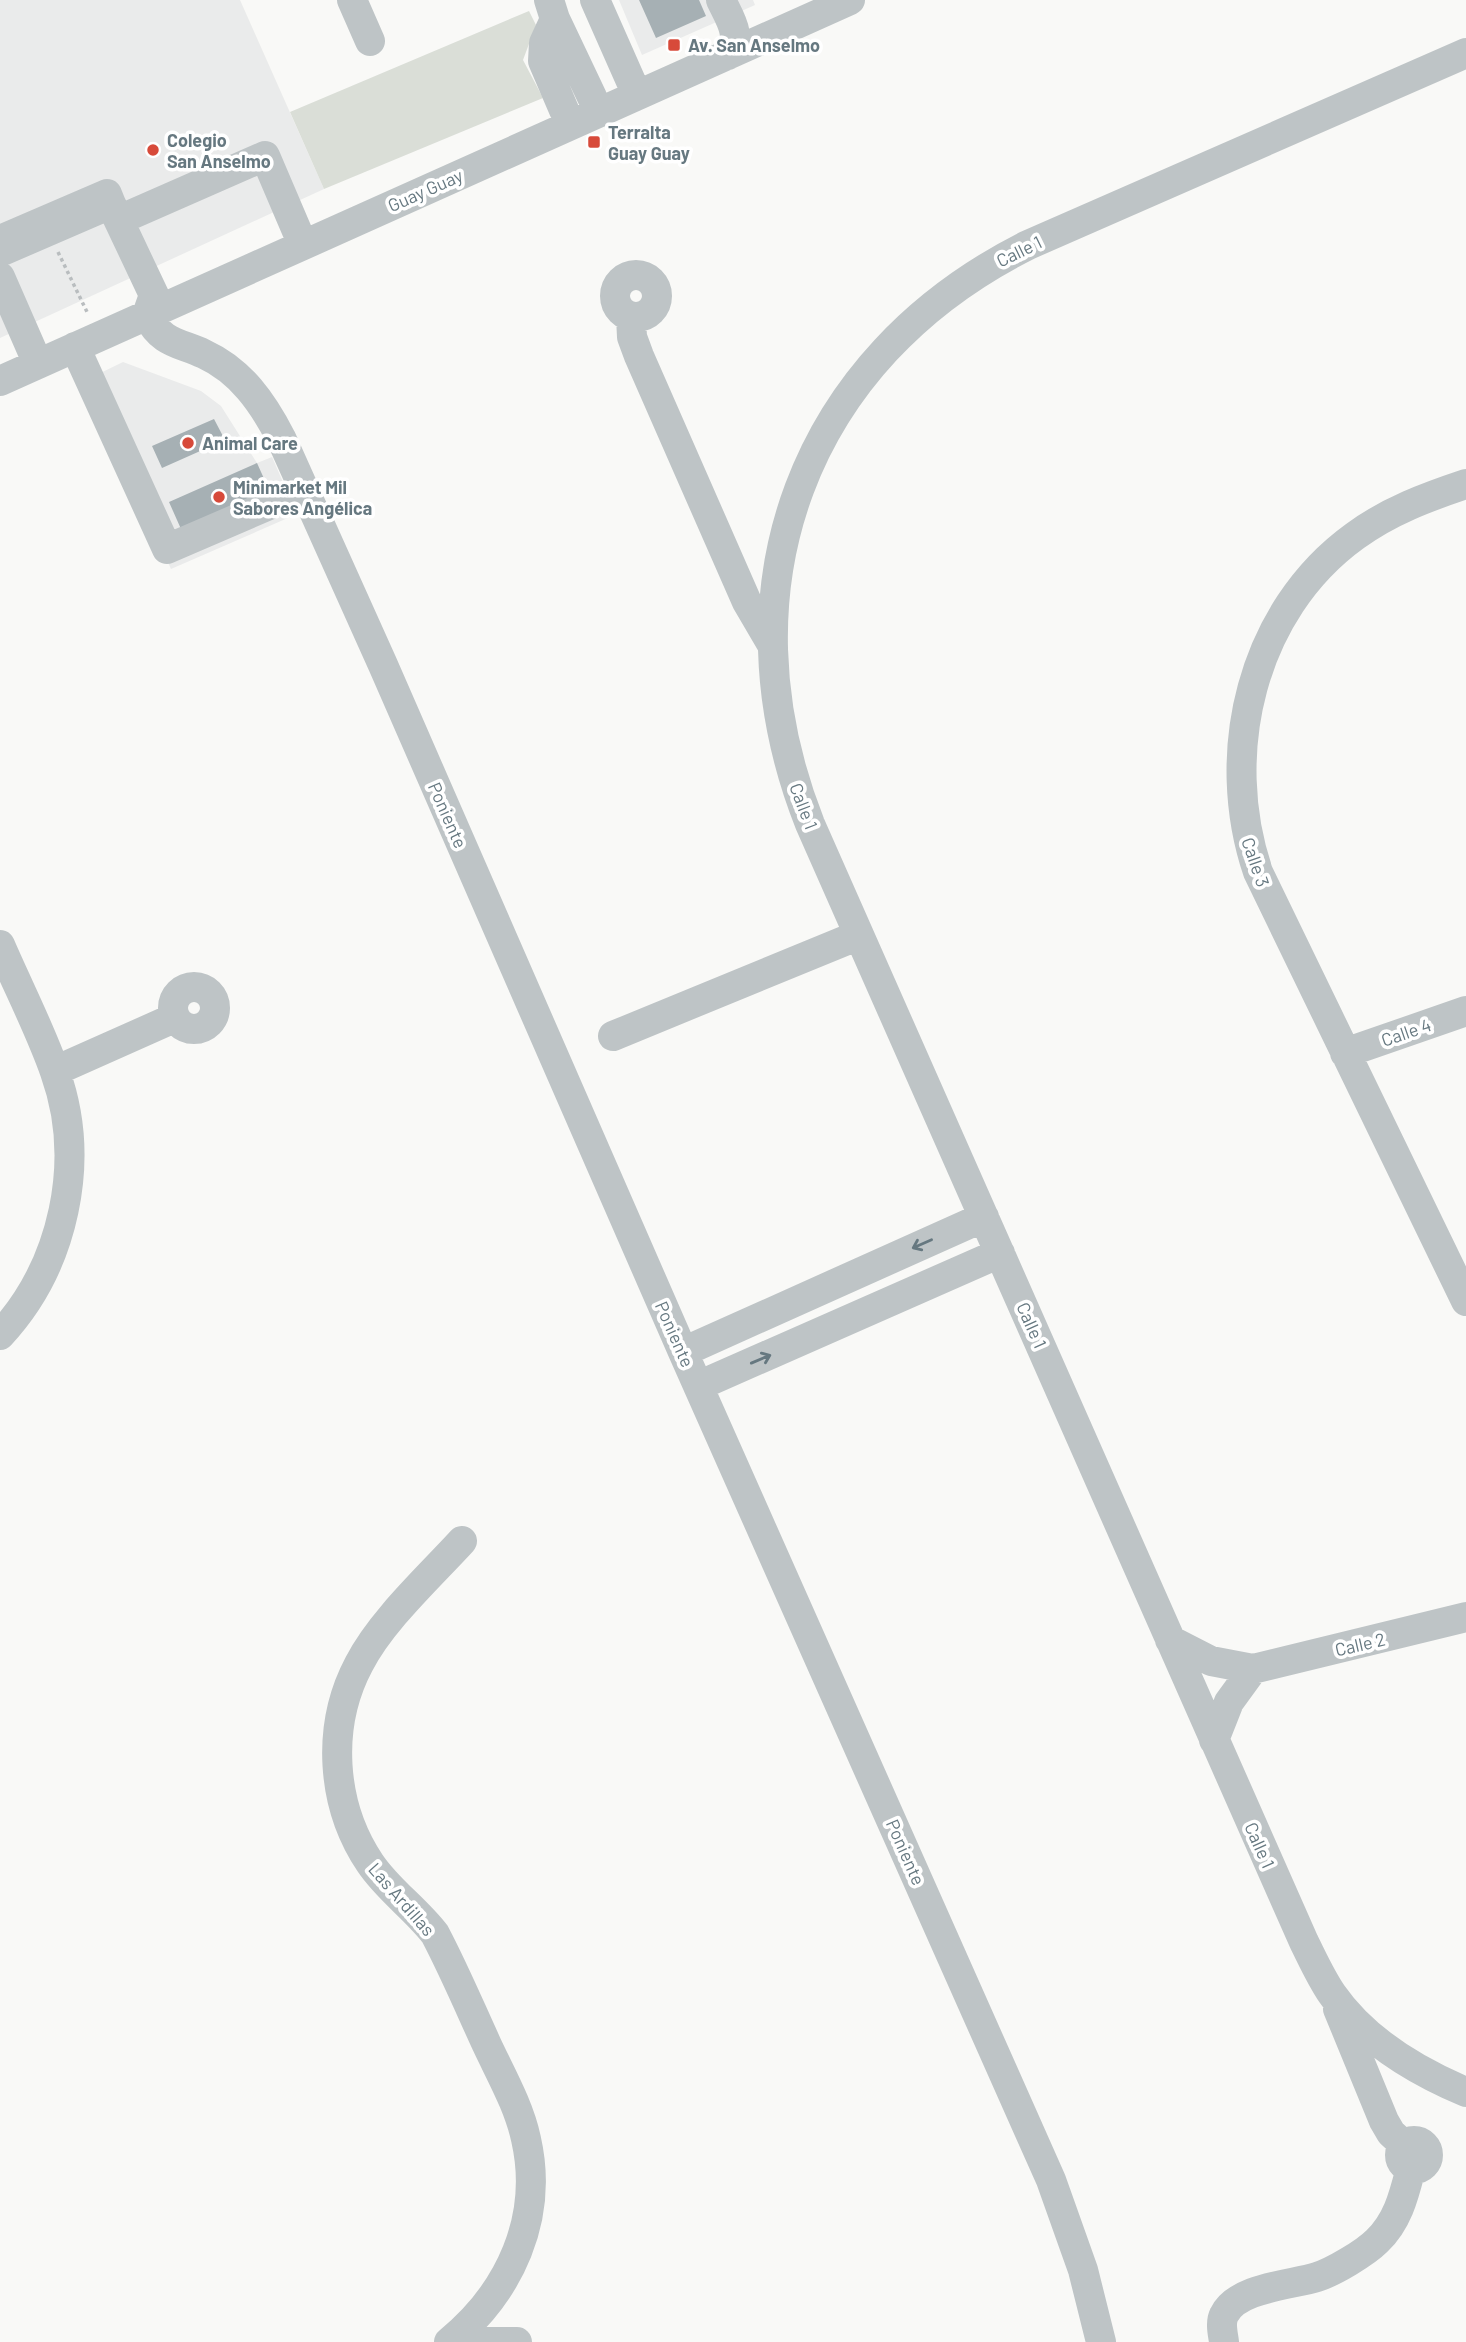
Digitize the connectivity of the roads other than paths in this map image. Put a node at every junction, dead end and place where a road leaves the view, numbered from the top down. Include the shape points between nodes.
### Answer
1 (352, 0) edge
2 (595, 0) edge
3 (721, 0) edge
4 (806, 0) edge
5 (850, 0) edge
6 (552, 9) edge
7 (370, 41) dead end
8 (732, 43) junction
9 (1466, 52) edge
10 (634, 88) junction
11 (592, 97) junction
12 (564, 110) junction
13 (115, 212) junction
14 (300, 237) junction
15 (0, 240) edge
16 (0, 253) edge
17 (0, 277) edge
18 (158, 304) junction
19 (631, 317) dead end
20 (75, 347) junction
21 (35, 357) junction
22 (0, 364) edge
23 (0, 381) edge
24 (1466, 484) edge
25 (304, 490) junction
26 (771, 643) junction
27 (859, 935) junction
28 (0, 945) edge
29 (1466, 1011) edge
30 (174, 1017) dead end
31 (613, 1036) dead end
32 (1346, 1053) junction
33 (55, 1071) junction
34 (984, 1217) junction
35 (1000, 1253) junction
36 (1466, 1301) edge
37 (0, 1335) edge
38 (683, 1352) junction
39 (698, 1385) junction
40 (462, 1541) dead end
41 (1466, 1618) edge
42 (1170, 1640) junction
43 (1254, 1669) junction
44 (1214, 1740) junction
45 (1333, 1995) junction
46 (1466, 2092) edge
47 (449, 2342) edge
48 (469, 2342) edge
49 (517, 2342) edge
50 (1101, 2342) edge
51 (1224, 2342) edge

1 - 7 street
2 - 10 street
3 - 8 street
4 - 8 street, Guay Guay
5 - 8 street, Guay Guay via 767,37
6 - 11 street
6 - 12 street via 543,61
8 - 10 street, Guay Guay
9 - 26 street, Calle 1 via 1028,245 938,300 867,371 836,415 811,464 783,542
10 - 11 street, Guay Guay
10 - 14 street, Guay Guay
11 - 12 street, Guay Guay
12 - 14 street, Guay Guay
13 - 14 street via 265,156
13 - 15 street via 107,194
13 - 16 street via 48,232
13 - 18 street, Poniente
14 - 18 street, Guay Guay
17 - 21 street
18 - 20 street, Guay Guay
18 - 21 street, Guay Guay
18 - 25 street, Poniente via 204,354 233,373 264,407
19 - 26 street, Calle 1 via 639,356 747,602
20 - 21 street, Guay Guay
20 - 25 street via 167,549
21 - 22 street, Guay Guay
21 - 23 street, Guay Guay
24 - 32 street, Calle 3 via 1385,517 1353,537 1322,566 1279,623 1249,700 1240,787 1251,852
25 - 38 street, Poniente
26 - 27 street, Calle 1 via 780,725 792,773
27 - 31 street
27 - 34 street, Calle 1
28 - 33 street
29 - 32 street, Calle 4
30 - 33 street
32 - 36 street, Calle 3
33 - 37 street via 69,1139 62,1219 35,1288
34 - 35 street, Calle 1
34 -> 38 street
39 -> 35 street
35 - 42 street, Calle 1
38 - 39 street, Poniente
39 - 50 street, Poniente via 1051,2179 1080,2259
40 - 47 street, Las Ardillas via 392,1618 358,1665 345,1701 337,1755 340,1789 360,1847 386,1883 435,1934 527,2139 531,2184 521,2242 496,2293
41 - 43 street, Calle 2
42 - 43 street, Calle 2 via 1211,1661
42 - 44 street, Calle 1
43 - 44 street via 1229,1702
44 - 45 street, Calle 1 via 1294,1922
45 - 46 street, Calle 1 via 1353,2020 1398,2057
45 - 51 street, Calle 1 via 1384,2121 1408,2157 1396,2217 1377,2241 1317,2277 1270,2287 1237,2303 1224,2314
48 - 49 street

